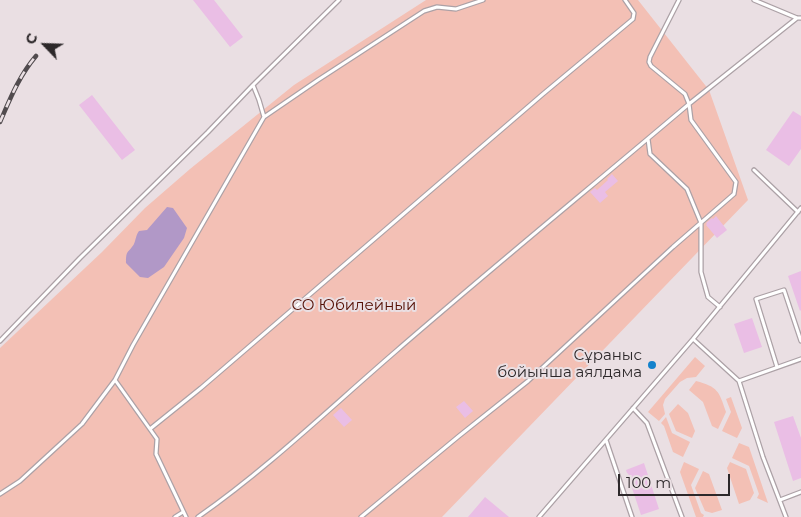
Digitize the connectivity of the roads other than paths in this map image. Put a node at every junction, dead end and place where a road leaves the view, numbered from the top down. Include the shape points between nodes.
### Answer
1 (339, 0) edge
2 (483, 0) edge
3 (625, 0) edge
4 (679, 0) edge
5 (754, 0) edge
6 (799, 18) edge
7 (253, 85) junction
8 (689, 104) junction
9 (264, 117) junction
10 (648, 138) junction
11 (754, 170) dead end
12 (801, 208) edge
13 (798, 212) junction
14 (701, 223) junction
15 (720, 307) junction
16 (693, 339) junction
17 (0, 341) edge
18 (801, 341) edge
19 (801, 359) edge
20 (777, 367) junction
21 (114, 380) junction
22 (739, 381) junction
23 (633, 408) junction
24 (150, 429) junction
25 (606, 440) junction
26 (801, 492) edge
27 (0, 494) edge
28 (780, 500) junction
29 (183, 512) junction
30 (175, 517) edge
31 (186, 517) edge
32 (198, 517) edge
33 (361, 517) edge
34 (539, 517) edge
35 (632, 517) edge
36 (682, 517) edge
37 (786, 517) edge

1 - 7 lane
2 - 9 lane via 456,9 437,7 424,12
3 - 24 lane via 634,13 633,18
4 - 8 lane via 650,62 685,94
5 - 6 lane
6 - 8 lane
7 - 9 lane
7 - 17 lane
8 - 10 lane
8 - 14 lane via 691,120 736,182 734,194
9 - 21 lane
10 - 14 lane via 650,154 686,190
10 - 32 lane via 282,451
11 - 13 lane
12 - 13 lane
13 - 15 lane
14 - 15 lane via 701,272 708,297
14 - 33 lane via 528,381
15 - 16 lane
16 - 22 lane
16 - 23 lane
18 - 20 lane via 784,290 756,299
19 - 20 lane
20 - 22 lane
21 - 24 lane
21 - 27 lane via 82,424 20,481
22 - 28 lane
23 - 25 lane
23 - 36 lane via 647,424
24 - 29 lane via 157,439 156,454
25 - 34 lane
25 - 35 lane
26 - 28 lane
28 - 37 lane
29 - 30 lane
29 - 31 lane

